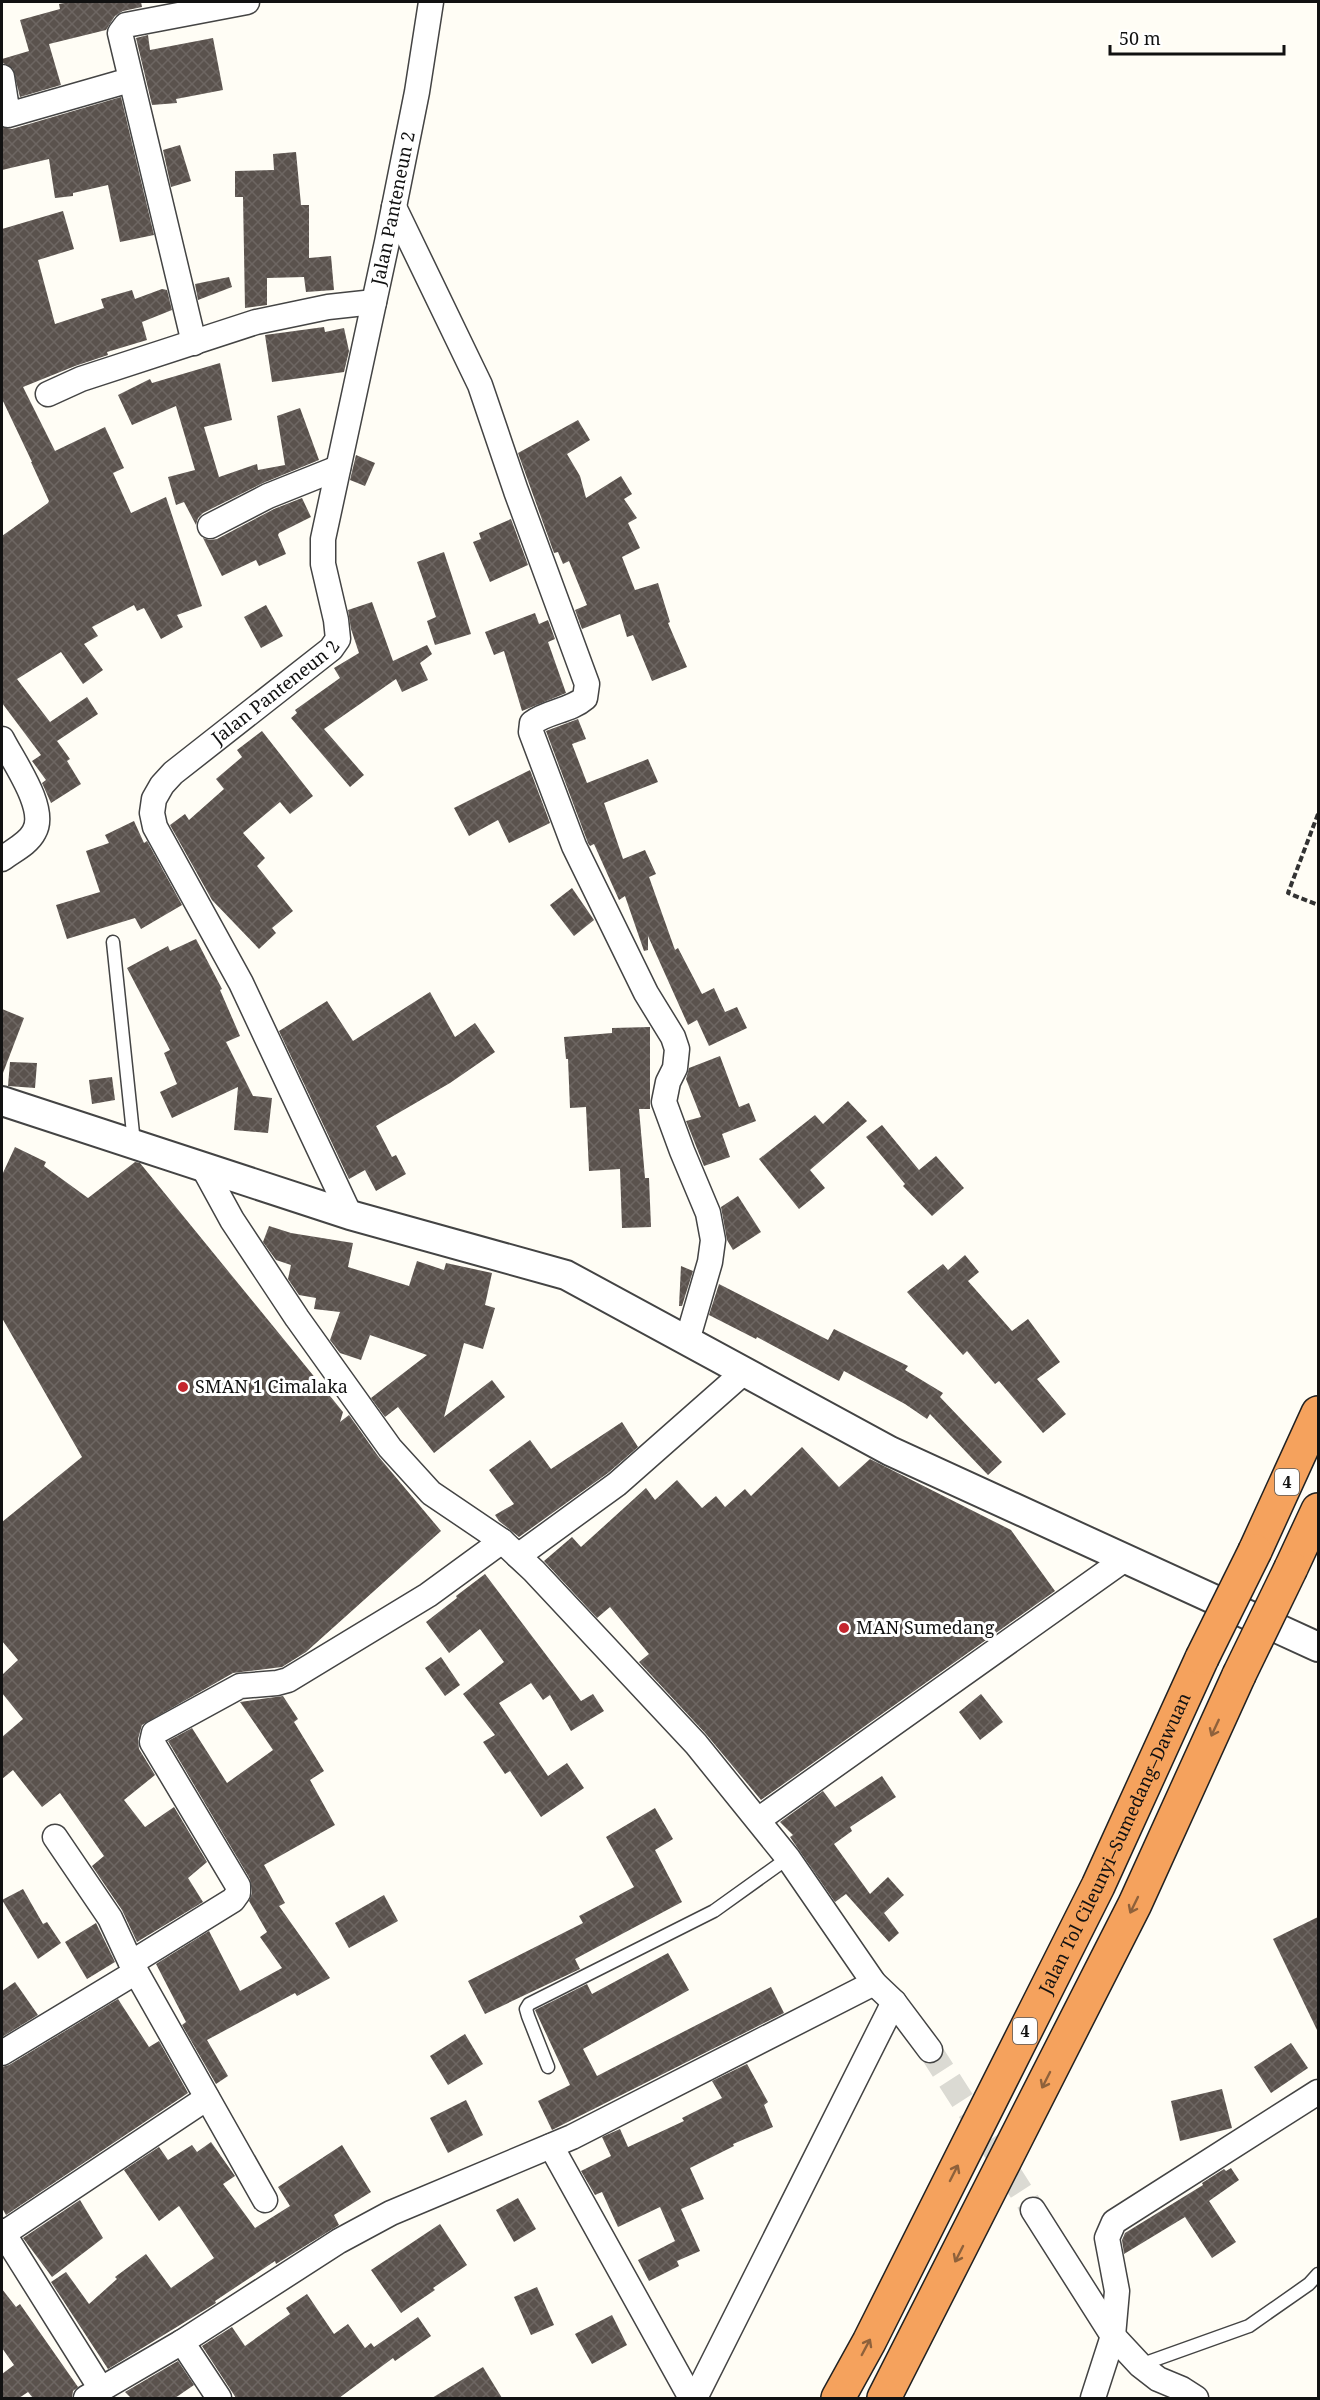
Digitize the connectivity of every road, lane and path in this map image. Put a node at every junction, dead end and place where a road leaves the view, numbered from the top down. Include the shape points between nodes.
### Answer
1 (247, 2) edge
2 (431, 2) edge
3 (2, 77) edge
4 (130, 80) junction
5 (5, 116) edge
6 (394, 207) junction
7 (374, 302) junction
8 (194, 343) junction
9 (48, 394) dead end
10 (338, 468) junction
11 (210, 526) dead end
12 (2, 739) edge
13 (1318, 814) edge
14 (2, 859) edge
15 (1318, 904) edge
16 (113, 942) dead end
17 (2, 1101) edge
18 (134, 1143) junction
19 (203, 1167) junction
20 (350, 1215) junction
21 (687, 1341) junction
22 (744, 1372) junction
23 (1318, 1413) edge
24 (1318, 1510) edge
25 (510, 1548) junction
26 (1125, 1558) junction
27 (1318, 1647) edge
28 (758, 1820) junction
29 (54, 1837) dead end
30 (788, 1858) junction
31 (134, 1968) junction
32 (874, 1983) junction
33 (894, 2002) junction
34 (930, 2050) tunnel mouth
35 (2, 2053) edge
36 (548, 2067) dead end
37 (1318, 2092) edge
38 (207, 2098) junction
39 (551, 2146) junction
40 (265, 2200) dead end
41 (1033, 2210) tunnel mouth
42 (2, 2232) edge
43 (1318, 2274) edge
44 (1113, 2336) junction
45 (183, 2342) junction
46 (1140, 2365) junction
47 (94, 2394) edge
48 (219, 2398) edge
49 (694, 2398) edge
50 (838, 2398) edge
51 (884, 2398) edge
52 (1093, 2398) edge
53 (1196, 2398) edge

1 - 4 street via 126,25 120,33
2 - 6 street, Jalan Panteneun 2
3 - 5 street
4 - 5 street
4 - 8 street
6 - 7 street, Jalan Panteneun 2
6 - 21 street via 480,385 587,684 585,698 532,723 531,732 574,846 677,1049 664,1102 708,1213 713,1240
7 - 8 street via 256,322
7 - 10 street, Jalan Panteneun 2
8 - 9 street via 81,379
10 - 11 street via 268,496
10 - 20 street, Jalan Panteneun 2 via 322,548 339,633 336,644 173,773 154,799 152,813 167,850 241,983
12 - 14 street via 35,803 38,819 33,835
13 - 15 path via 1288,893
16 - 18 lane
17 - 18 street
18 - 19 street
19 - 20 street
19 - 25 street via 232,1220 297,1318 390,1448 431,1493
20 - 21 street via 566,1275
21 - 22 street
22 - 25 street via 617,1484
22 - 26 street via 890,1451
50 -> 23 highway, Jalan Tol Cileunyi–Sumedang–Dawuan / 4, bridge via 1098,1886
24 -> 51 highway, 4, bridge via 1135,1904
25 - 28 street via 668,1713
25 - 31 street via 288,1680 240,1686 154,1733 152,1742 238,1886 238,1893
26 - 27 street
26 - 28 street
28 - 30 street
29 - 31 street via 110,1918
30 - 32 street
30 - 36 lane via 714,1911 529,2004 528,2016
31 - 35 street
31 - 38 street
32 - 33 street
32 - 39 street
33 - 34 street
33 - 49 street
37 - 44 street via 1113,2222 1107,2238 1117,2291
38 - 40 street
38 - 42 street
39 - 45 street via 370,2224
39 - 49 street
41 - 44 street
42 - 47 street
43 - 46 lane via 1249,2326
44 - 46 street
44 - 52 street
45 - 47 street
45 - 48 street
46 - 53 street

